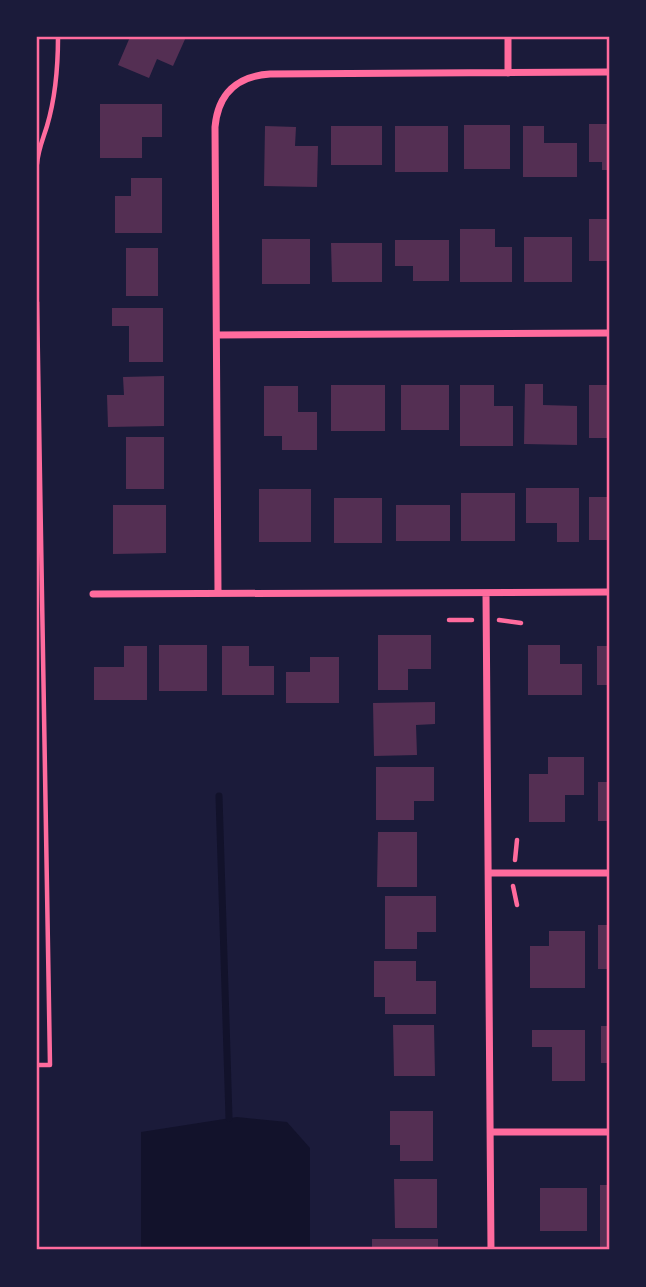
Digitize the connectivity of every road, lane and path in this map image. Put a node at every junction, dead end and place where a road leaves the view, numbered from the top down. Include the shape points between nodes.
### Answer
1 (58, 37) edge
2 (508, 37) edge
3 (609, 72) edge
4 (508, 73) junction
5 (37, 149) edge
6 (37, 164) edge
7 (37, 302) edge
8 (609, 332) edge
9 (217, 335) junction
10 (39, 511) edge
11 (609, 592) edge
12 (218, 593) junction
13 (486, 593) junction
14 (93, 594) dead end
15 (489, 873) junction
16 (609, 873) edge
17 (37, 1065) edge
18 (491, 1132) junction
19 (609, 1132) edge
20 (491, 1250) edge

1 - 5 lane via 47,125
2 - 4 street
3 - 4 street
4 - 9 street via 270,74 232,86 219,106 215,127
5 - 6 lane
7 - 10 lane
8 - 9 street
9 - 12 street
10 - 17 lane via 50,1065
11 - 13 street
12 - 13 street
12 - 14 street
13 - 15 street
15 - 16 street
15 - 18 street
18 - 19 street
18 - 20 street

